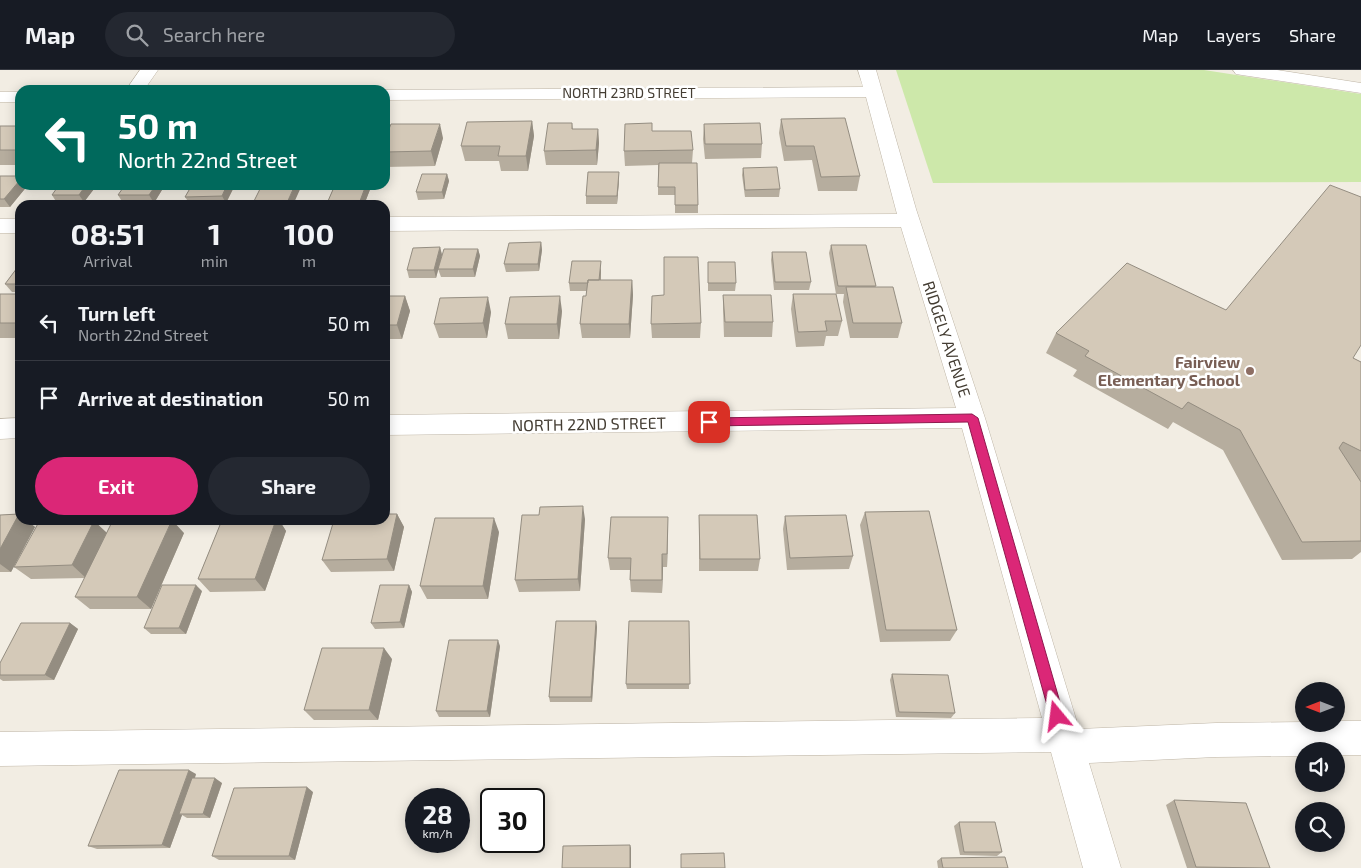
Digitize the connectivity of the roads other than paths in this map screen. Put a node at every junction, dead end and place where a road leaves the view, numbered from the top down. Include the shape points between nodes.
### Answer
1 (149, 70) edge
2 (1242, 70) edge
3 (870, 81) edge
4 (138, 85) edge
5 (1361, 88) edge
6 (390, 95) edge
7 (0, 97) edge
8 (15, 97) edge
9 (910, 220) junction
10 (390, 224) edge
11 (0, 226) edge
12 (15, 226) edge
13 (972, 418) junction
14 (390, 425) edge
15 (15, 428) edge
16 (0, 429) edge
17 (1361, 738) edge
18 (1064, 741) junction
19 (0, 749) edge
20 (1102, 868) edge

1 - 4 street
2 - 5 street
3 - 6 street, NORTH 23RD STREET
3 - 9 street, RIDGELY AVENUE
7 - 8 street
9 - 10 street
9 - 13 street, RIDGELY AVENUE
11 - 12 street
13 - 14 street, NORTH 22ND STREET
13 - 18 street, RIDGELY AVENUE
15 - 16 street
17 - 18 street
18 - 19 street
18 - 20 street, RIDGELY AVENUE

